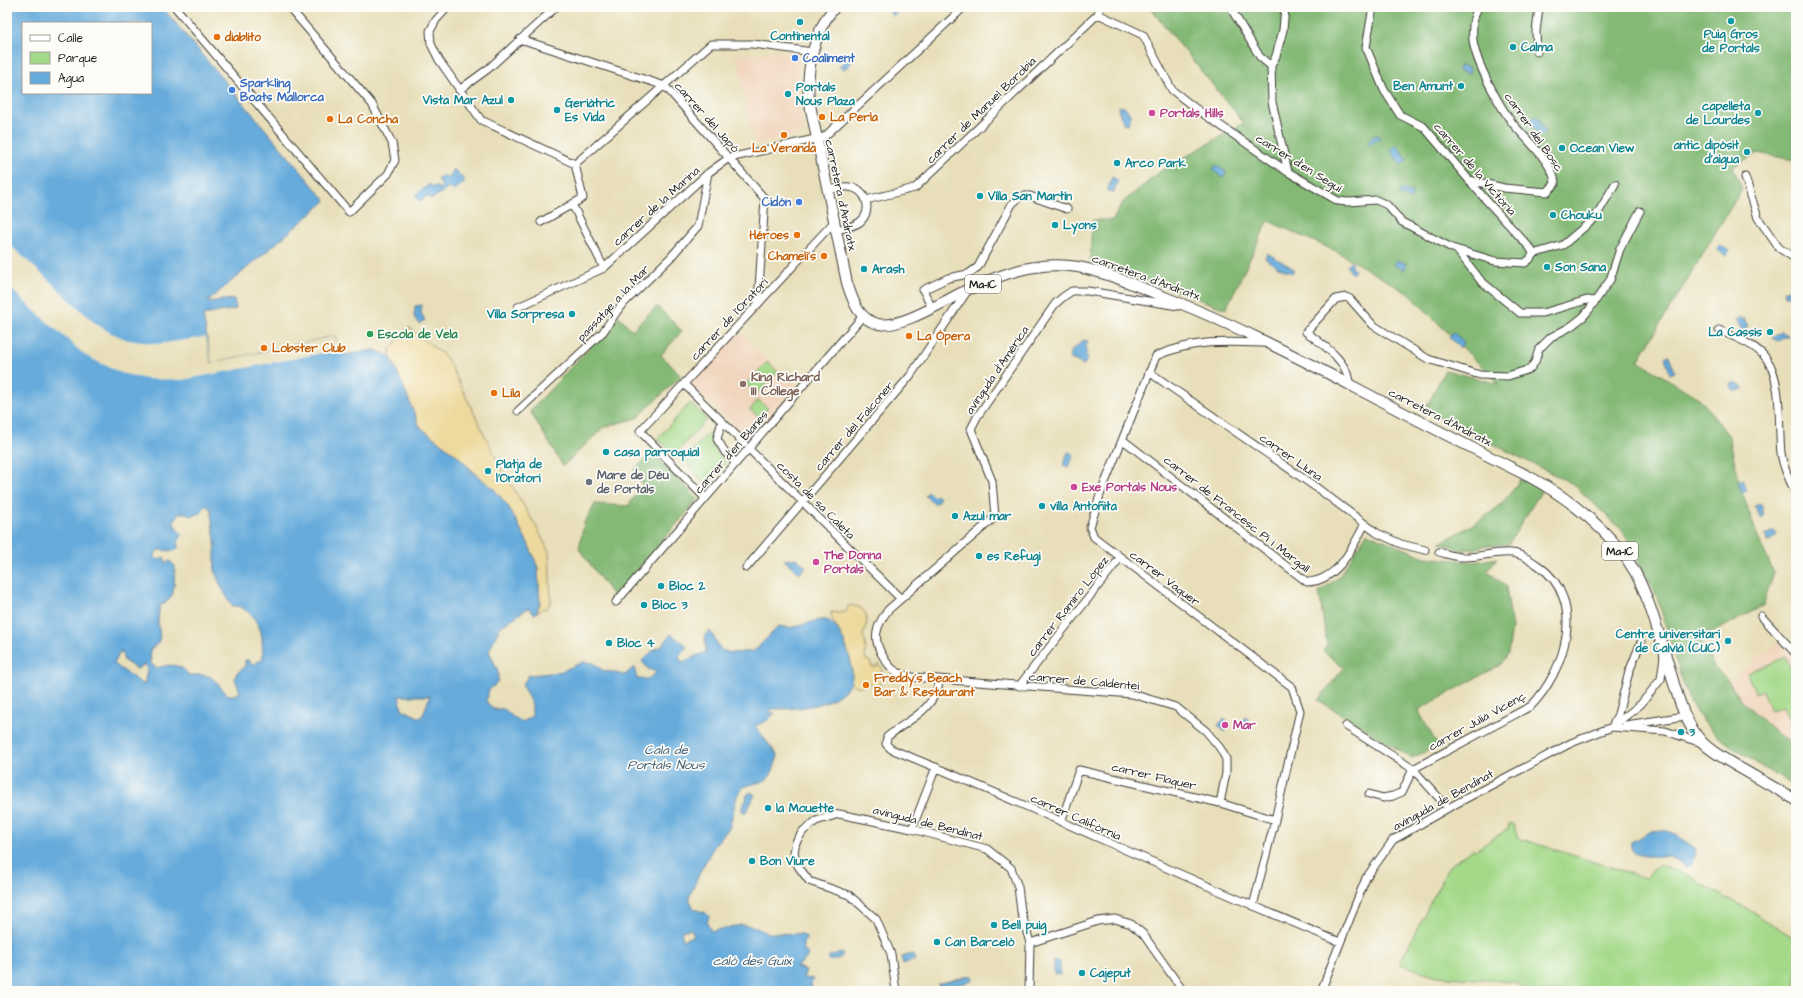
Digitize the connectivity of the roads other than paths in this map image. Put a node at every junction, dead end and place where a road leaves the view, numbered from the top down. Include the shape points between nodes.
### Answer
1 (175, 7) edge
2 (289, 7) edge
3 (448, 7) edge
4 (556, 7) edge
5 (964, 7) edge
6 (1230, 7) edge
7 (1285, 7) edge
8 (1373, 7) edge
9 (1478, 7) edge
10 (1539, 7) edge
11 (832, 8) edge
12 (1099, 10) edge
13 (520, 39) junction
14 (813, 52) junction
15 (1537, 52) dead end
16 (1271, 66) junction
17 (665, 86) junction
18 (459, 90) junction
19 (816, 140) junction
20 (729, 158) junction
21 (575, 164) junction
22 (1288, 172) junction
23 (708, 174) junction
24 (1745, 177) dead end
25 (1469, 180) junction
26 (1615, 184) dead end
27 (828, 190) junction
28 (866, 200) junction
29 (572, 204) junction
30 (1067, 209) dead end
31 (1640, 211) dead end
32 (541, 222) dead end
33 (835, 226) junction
34 (1457, 250) junction
35 (1533, 254) junction
36 (1796, 259) edge
37 (604, 268) junction
38 (968, 290) junction
39 (1595, 301) junction
40 (758, 302) junction
41 (518, 307) dead end
42 (932, 308) junction
43 (1194, 308) junction
44 (863, 316) junction
45 (1719, 330) dead end
46 (1270, 343) junction
47 (1149, 372) junction
48 (684, 384) junction
49 (1349, 384) junction
50 (518, 411) dead end
51 (722, 421) junction
52 (1123, 440) junction
53 (744, 442) dead end
54 (751, 451) dead end
55 (736, 463) junction
56 (1796, 493) edge
57 (705, 498) junction
58 (802, 502) junction
59 (1365, 524) junction
60 (1425, 550) dead end
61 (1439, 552) dead end
62 (1120, 558) junction
63 (746, 568) dead end
64 (900, 598) junction
65 (616, 602) dead end
66 (1761, 616) dead end
67 (1641, 642) dead end
68 (1664, 652) junction
69 (1796, 654) edge
70 (940, 680) junction
71 (1019, 686) junction
72 (1686, 716) junction
73 (1346, 726) dead end
74 (1612, 727) junction
75 (1704, 743) junction
76 (936, 767) junction
77 (1413, 769) junction
78 (1369, 794) dead end
79 (1796, 800) edge
80 (1220, 803) junction
81 (1448, 808) junction
82 (1275, 820) junction
83 (1061, 822) junction
84 (912, 829) junction
85 (1253, 906) junction
86 (1340, 942) junction
87 (1030, 943) junction
88 (896, 991) edge
89 (1029, 991) edge
90 (1183, 991) edge
91 (1321, 991) edge

1 - 2 street via 349,212 388,174 395,160 392,143 372,104
3 - 18 street via 430,31 431,44
4 - 13 street
5 - 19 street via 824,137
6 - 16 street via 1260,57
7 - 16 street via 1280,44
8 - 25 street, carrer de la Victòria via 1366,47 1384,90 1400,115 1424,127
9 - 25 street, carrer del Bosc via 1474,16 1473,40 1478,62 1512,123 1555,177 1555,184 1547,192 1504,188
10 - 15 street
11 - 14 main road, carretera d'Andratx
12 - 22 street, carrer d'en Seguí via 1143,36 1172,90
12 - 28 street, carrer de Manuel Borobia via 915,188
13 - 17 street, carrer del Japó
13 - 18 street via 488,69
14 - 17 street via 753,44 711,44
14 - 19 main road, carretera d'Andratx via 808,88
16 - 22 street via 1272,102
17 - 20 street, carrer del Japó
17 - 21 street
18 - 21 street via 481,120
19 - 20 street, carrer de la Marina
19 - 27 main road, carretera d'Andratx
20 - 23 street, carrer de la Marina
20 - 40 street, carrer del Japó via 765,199
21 - 29 street via 583,198
22 - 34 street, carrer d'en Seguí via 1338,201 1376,200 1387,204 1402,222
23 - 37 street, carrer de la Marina
23 - 50 street, passatge a la Mar via 698,226 670,258 620,307 603,332
24 - 36 street via 1758,218 1779,248
25 - 35 street, carrer de la Victòria
26 - 35 street via 1595,218 1563,245
27 - 28 street via 854,188 863,194
27 - 33 main road, carretera d'Andratx
28 - 33 street via 867,210 860,222 853,226
29 - 32 street
29 - 37 street
30 - 42 street via 1030,196 1021,196 1012,204 978,267 968,274 948,278 923,290
31 - 39 street via 1620,249 1610,280
33 - 40 street, carrer de l'Oratori
33 - 44 main road, carretera d'Andratx via 847,283 857,309
34 - 35 street via 1495,261 1525,262 1530,260
34 - 39 street, carrer d'en Seguí via 1481,281 1520,313 1543,313 1587,300
37 - 41 street, carrer de la Marina
38 - 42 main road, carretera d'Andratx / Ma-1C
38 - 43 main road, carretera d'Andratx / Ma-1C via 1022,268 1078,267 1117,278
38 - 58 street, carrer del Falconer via 910,376
39 - 49 street via 1583,317 1551,337 1539,349 1530,370 1508,376 1480,375 1428,359 1373,325 1350,299 1336,299 1306,332 1331,350 1349,376
40 - 48 street, carrer de l'Oratori
42 - 44 main road, carretera d'Andratx / Ma-1C via 892,324 878,324
43 - 46 main road, carretera d'Andratx / Ma-1C
43 - 64 street, avinguda d'Amèrica via 1088,291 1072,291 1063,297 1046,316 971,429 992,481 995,516
44 - 55 street, carrer d'en Blanes
45 - 56 street via 1755,348 1766,358 1773,372 1779,410 1781,454
46 - 47 street, carrer Vaquer via 1207,342 1173,348 1156,356
46 - 49 main road, carretera d'Andratx / Ma-1C
47 - 52 street, carrer Vaquer
47 - 59 street, carrer Lluna
48 - 51 street
48 - 57 street, carrer de l'Oratori via 640,431
49 - 68 main road, carretera d'Andratx / Ma-1C via 1550,488 1580,511 1610,540 1634,570 1642,586
51 - 53 street
51 - 55 street via 717,439
52 - 59 street, carrer de Francesc Pi i Margall via 1307,582 1316,582 1328,576 1346,559
52 - 62 street, carrer Vaquer via 1090,527 1094,537
54 - 58 street, costa de sa Caleta
55 - 57 street, carrer d'en Blanes
57 - 65 street, carrer d'en Blanes
58 - 63 street, carrer del Falconer
58 - 64 street, costa de sa Caleta
59 - 60 street, carrer Lluna via 1377,533 1401,544
61 - 77 street, carrer Julià Vicenç via 1464,558 1512,553 1534,562 1554,579 1564,597 1568,612 1567,629 1552,679 1531,706
62 - 71 street, carrer Ramiro López
62 - 82 street, carrer Vaquer via 1292,687 1300,711
64 - 70 street, carrer de Caldentei via 880,620 876,629 880,651 887,663 897,672 912,677
66 - 69 street
67 - 74 street
68 - 72 main road, carretera d'Andratx / Ma-1C
68 - 74 street, avinguda de Bendinat via 1661,680 1641,704
70 - 71 street, carrer de Caldentei
70 - 76 street, carrer Califòrnia via 928,706 887,737 886,744 891,749
71 - 80 street, carrer de Caldentei via 1132,694 1176,707 1206,731 1226,759
72 - 74 street, avinguda de Bendinat
72 - 75 main road, carretera d'Andratx / Ma-1C
73 - 77 street
74 - 75 street, avinguda de Bendinat via 1665,731
74 - 81 street, avinguda de Bendinat via 1571,743
75 - 79 main road, carretera d'Andratx / Ma-1C
76 - 83 street, carrer Califòrnia
76 - 84 street
77 - 78 street via 1402,792 1383,798
77 - 81 street
80 - 82 street, carrer Flaquer
80 - 83 street, carrer Flaquer via 1079,770
81 - 86 street, avinguda de Bendinat via 1392,840 1366,878
82 - 85 street, carrer Vaquer
83 - 85 street, carrer Califòrnia
84 - 87 street, avinguda de Bendinat via 987,849 1011,868 1018,887 1021,911
84 - 88 street, avinguda de Bendinat via 839,814 816,821 803,831 796,842 794,852 798,866 809,881 849,895 876,918 891,954
85 - 86 street, carrer Califòrnia
86 - 91 street, avinguda de Bendinat
87 - 89 street, avinguda de Bendinat
87 - 90 street via 1098,921 1114,919 1131,924 1143,934

